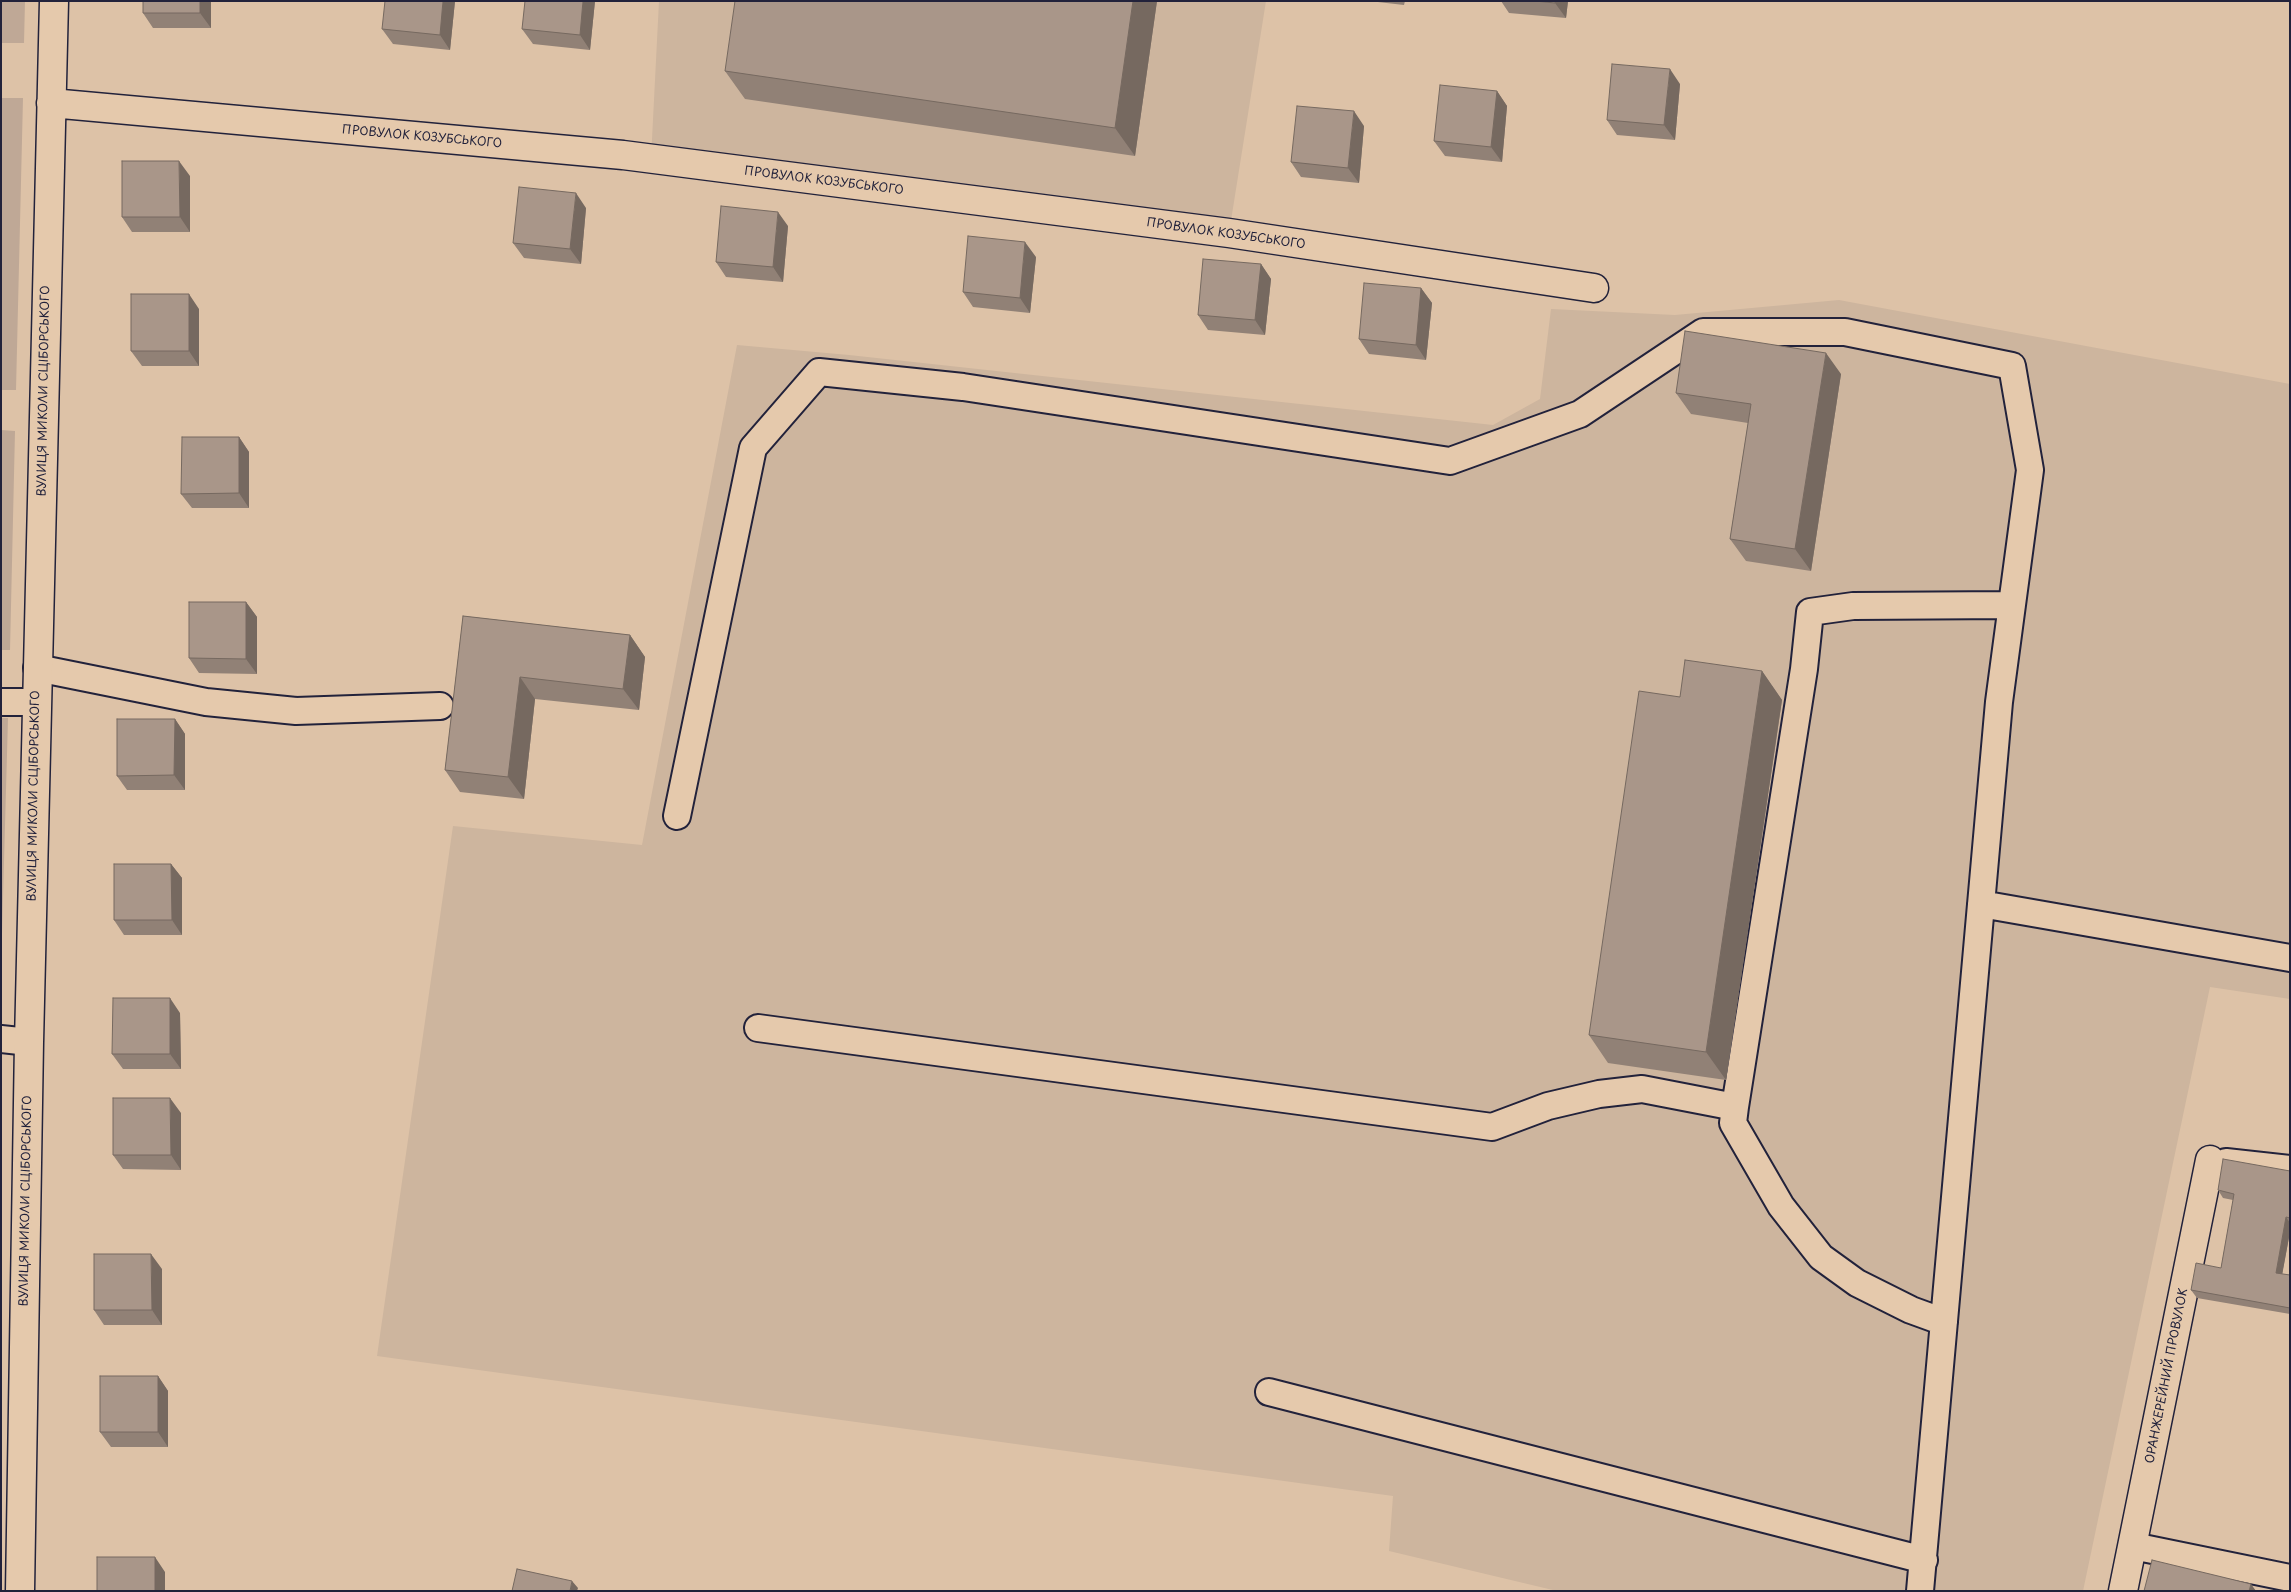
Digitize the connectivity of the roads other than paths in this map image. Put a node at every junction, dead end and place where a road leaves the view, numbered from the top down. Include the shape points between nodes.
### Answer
1 (54, 1) edge
2 (51, 103) junction
3 (1594, 288) dead end
4 (2012, 606) junction
5 (37, 668) junction
6 (1, 702) edge
7 (37, 702) junction
8 (440, 706) dead end
9 (677, 816) dead end
10 (1981, 904) junction
11 (2290, 958) edge
12 (758, 1028) dead end
13 (1, 1039) edge
14 (29, 1042) junction
15 (1735, 1108) junction
16 (2210, 1160) joint
17 (2290, 1169) edge
18 (1944, 1322) junction
19 (1269, 1392) dead end
20 (2133, 1546) junction
21 (1924, 1560) junction
22 (2290, 1578) edge
23 (20, 1591) edge
24 (1920, 1591) edge
25 (2124, 1591) edge

1 - 2 street, ВУЛИЦЯ МИКОЛИ СЦІБОРСЬКОГО
2 - 3 street, ПРОВУЛОК КОЗУБСЬКОГО via 623,155 1229,233
2 - 5 street, ВУЛИЦЯ МИКОЛИ СЦІБОРСЬКОГО
4 - 9 lane via 2030,470 2012,366 1845,332 1703,332 1580,414 1450,461 963,387 819,372 753,448
4 - 10 lane via 1999,702
4 - 15 lane via 1853,606 1810,612
5 - 7 street, ВУЛИЦЯ МИКОЛИ СЦІБОРСЬКОГО
5 - 8 lane via 206,702 296,711
6 - 7 lane
7 - 14 street, ВУЛИЦЯ МИКОЛИ СЦІБОРСЬКОГО
10 - 11 lane
10 - 18 lane
12 - 15 lane via 1492,1127 1548,1106 1599,1094 1642,1089
13 - 14 lane
14 - 23 street, ВУЛИЦЯ МИКОЛИ СЦІБОРСЬКОГО
15 - 18 lane via 1733,1123 1781,1206 1821,1257 1857,1283
16 - 17 lane
16 - 20 street, ОРАНЖЕРЕЙНИЙ ПРОВУЛОК
18 - 21 lane
19 - 21 lane
20 - 22 lane
20 - 25 street, ОРАНЖЕРЕЙНИЙ ПРОВУЛОК
21 - 24 lane

